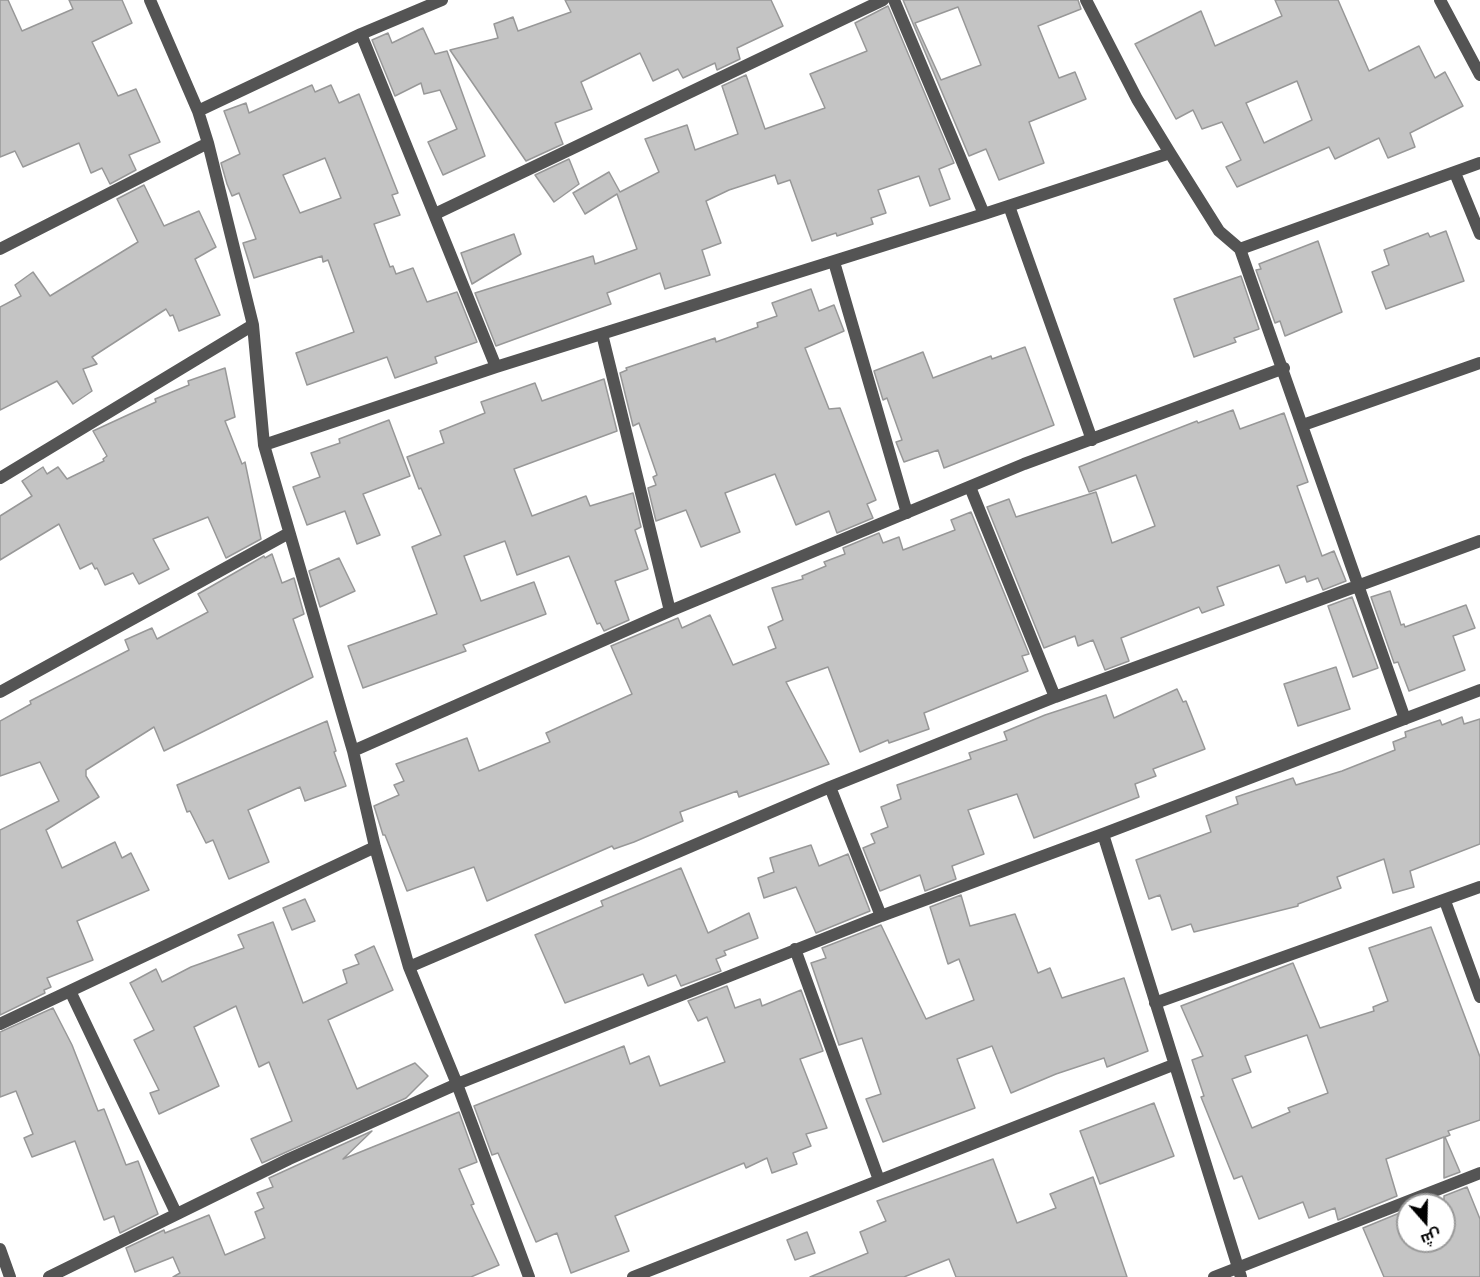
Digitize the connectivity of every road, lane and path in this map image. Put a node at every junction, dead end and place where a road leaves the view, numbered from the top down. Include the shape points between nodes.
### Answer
1 (150, 0) edge
2 (442, 0) edge
3 (883, 0) edge
4 (894, 0) edge
5 (1086, 0) edge
6 (1440, 0) edge
7 (361, 34) junction
8 (1480, 75) edge
9 (198, 111) junction
10 (208, 143) junction
11 (1170, 153) junction
12 (1480, 163) edge
13 (1455, 173) junction
14 (1008, 207) junction
15 (435, 214) junction
16 (984, 214) junction
17 (1480, 234) edge
18 (0, 249) edge
19 (1240, 249) junction
20 (834, 262) junction
21 (253, 325) junction
22 (602, 334) junction
23 (1480, 363) edge
24 (496, 367) junction
25 (1284, 368) junction
26 (1304, 425) junction
27 (1092, 440) junction
28 (264, 445) junction
29 (0, 478) edge
30 (970, 487) junction
31 (907, 513) junction
32 (289, 533) junction
33 (1480, 540) edge
34 (1359, 585) junction
35 (670, 611) junction
36 (1480, 690) edge
37 (0, 692) edge
38 (1055, 697) junction
39 (1405, 719) junction
40 (353, 751) junction
41 (830, 787) junction
42 (1103, 834) junction
43 (375, 847) junction
44 (1480, 887) edge
45 (1445, 901) junction
46 (881, 916) junction
47 (795, 949) junction
48 (408, 967) junction
49 (71, 993) junction
50 (1480, 997) edge
51 (1155, 1003) junction
52 (0, 1024) edge
53 (1173, 1065) junction
54 (457, 1084) junction
55 (1480, 1173) edge
56 (879, 1180) junction
57 (176, 1213) junction
58 (0, 1249) edge
59 (1240, 1273) edge
60 (9, 1277) edge
61 (49, 1277) edge
62 (529, 1277) edge
63 (633, 1277) edge
64 (1214, 1277) edge

1 - 9 street
2 - 7 street
3 - 15 street
4 - 16 street
5 - 11 street
6 - 8 street
7 - 9 street
7 - 15 street
9 - 10 street
10 - 18 street
10 - 21 street
11 - 14 street
11 - 19 street via 1219,231
12 - 13 street
13 - 17 street
13 - 19 street
14 - 16 street
14 - 27 street
15 - 24 street
16 - 20 street
19 - 25 street
20 - 22 street
20 - 31 street
21 - 28 street
21 - 29 street
22 - 24 street
22 - 35 street
23 - 26 street
24 - 28 street
25 - 26 street
25 - 27 street
26 - 34 street
27 - 30 street
28 - 32 street
30 - 31 street
30 - 38 street
31 - 35 street
32 - 37 street
32 - 40 street
33 - 34 street
34 - 38 street
34 - 39 street
35 - 40 street
36 - 39 street
38 - 41 street
39 - 42 street
40 - 43 street
41 - 46 street
41 - 48 street
42 - 46 street
42 - 51 street
43 - 48 street
43 - 49 street
44 - 45 street
45 - 50 street
45 - 51 street
46 - 47 street
47 - 54 street
47 - 56 street
48 - 54 street
49 - 52 street
49 - 57 street
51 - 53 street
53 - 56 street
53 - 59 street
54 - 57 street
54 - 62 street
55 - 59 street
56 - 63 street
57 - 61 street
58 - 60 street
59 - 64 street

